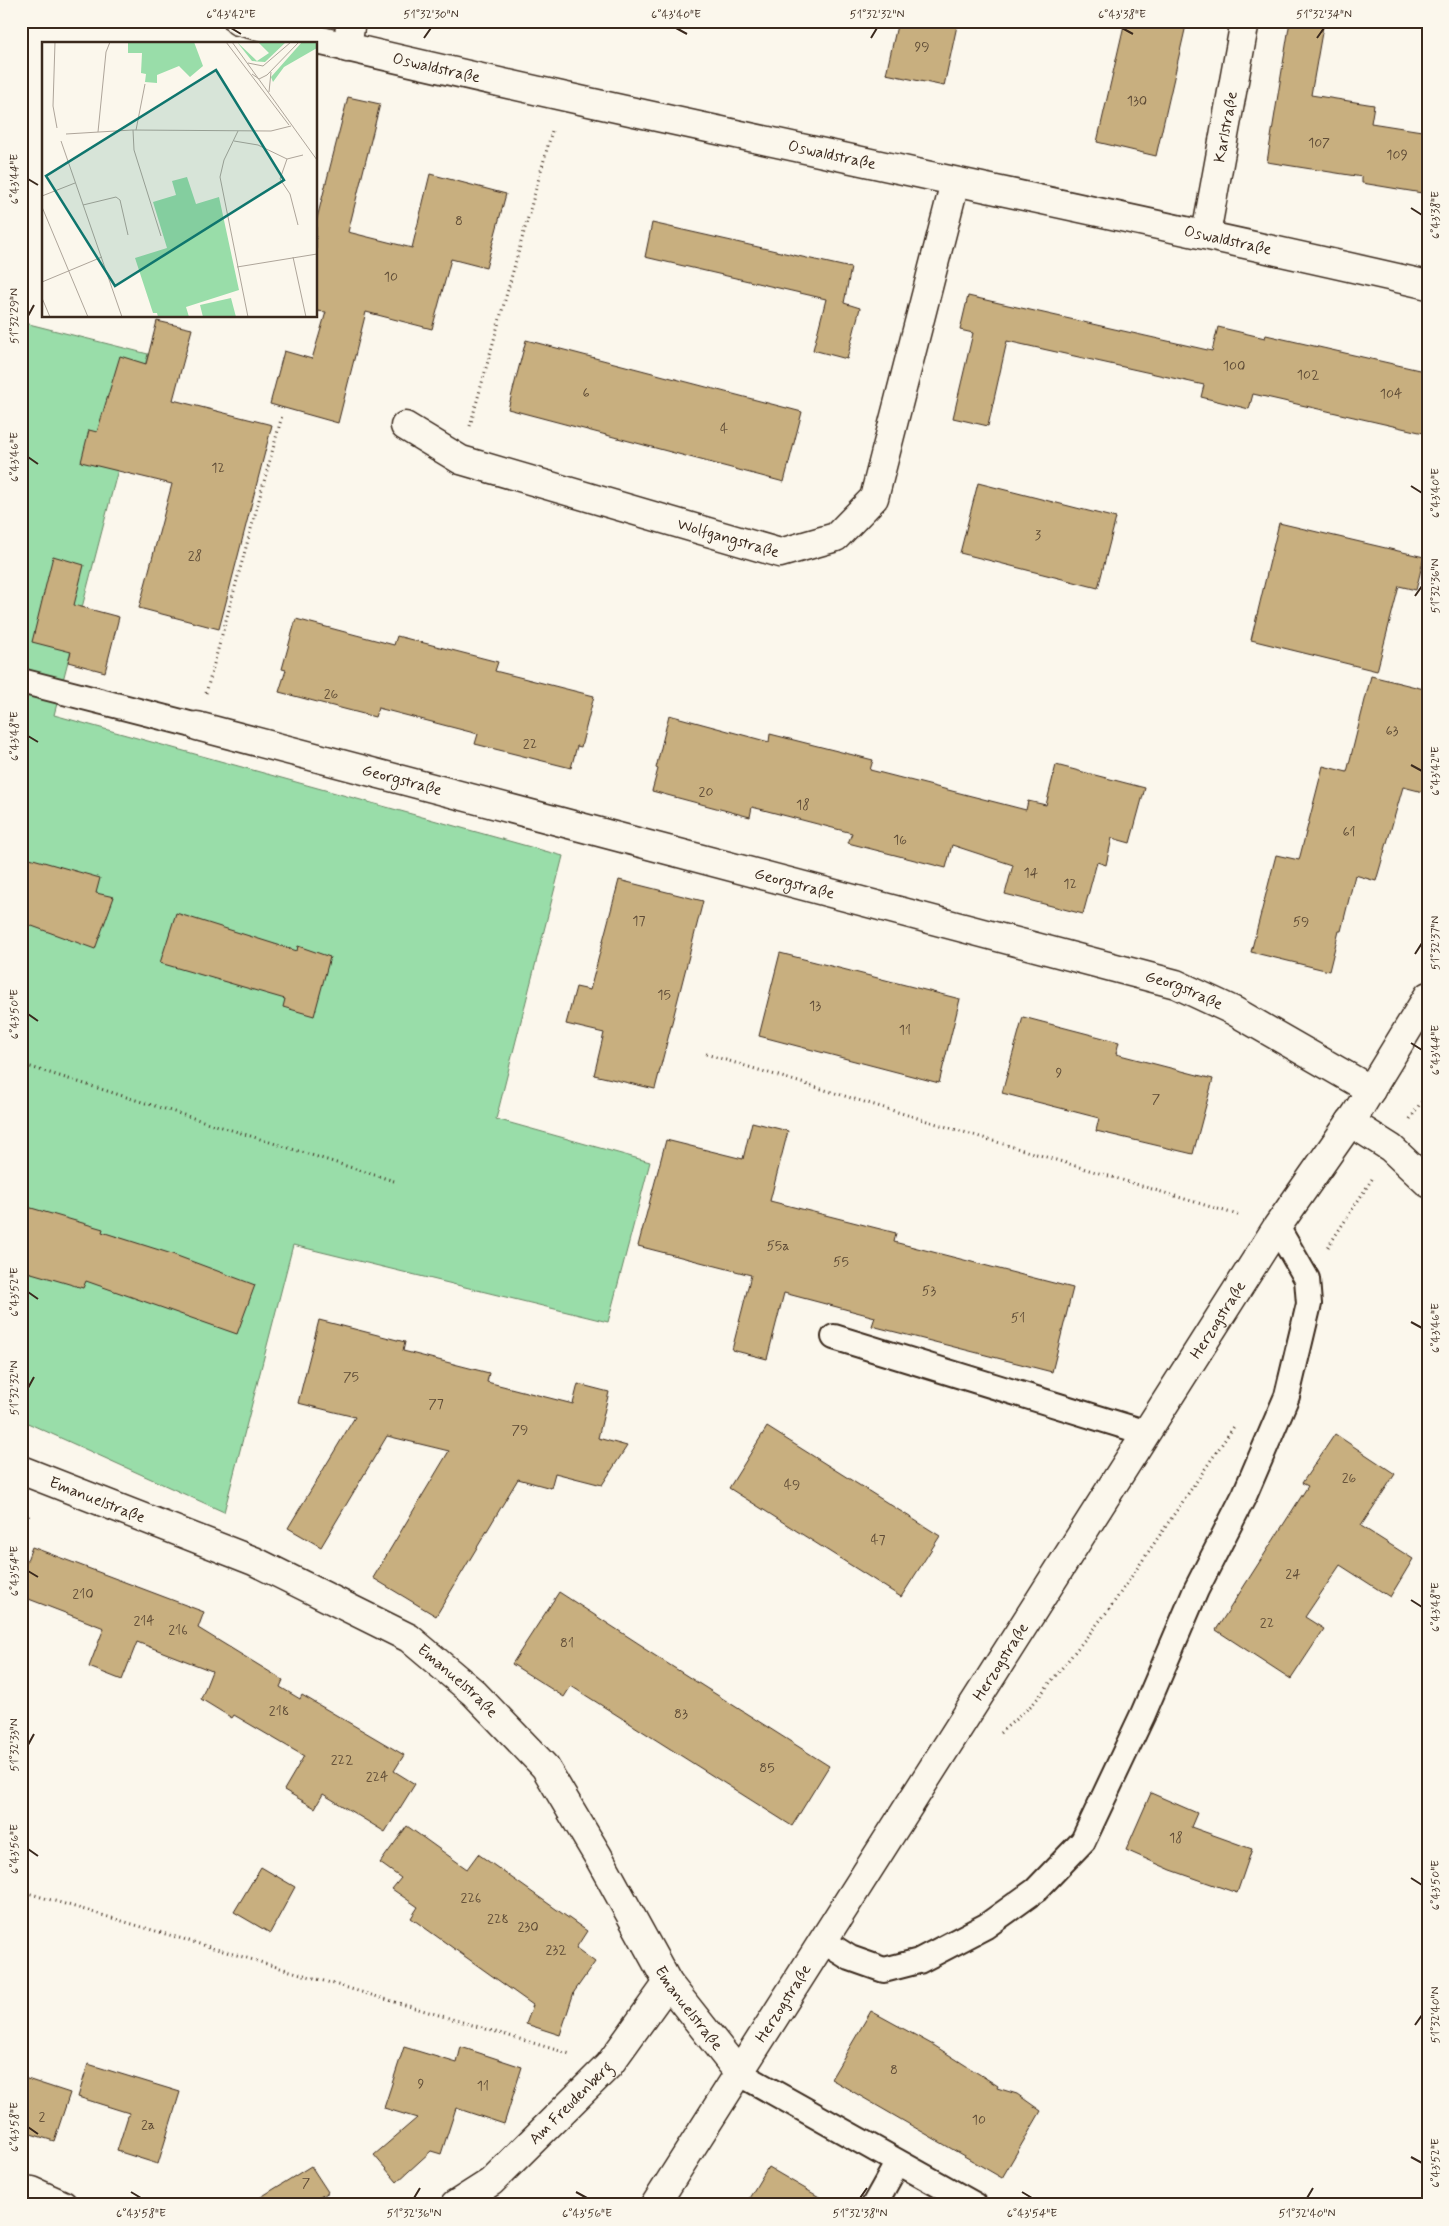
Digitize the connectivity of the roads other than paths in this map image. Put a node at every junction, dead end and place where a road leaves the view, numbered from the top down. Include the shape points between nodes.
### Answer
1 (238, 21) edge
2 (351, 21) edge
3 (1245, 21) edge
4 (347, 48) junction
5 (955, 182) junction
6 (1206, 234) junction
7 (1428, 285) edge
8 (405, 426) dead end
9 (21, 681) edge
10 (197, 726) joint
11 (1428, 996) edge
12 (1371, 1090) junction
13 (1350, 1122) junction
14 (1428, 1183) edge
15 (1278, 1228) junction
16 (834, 1337) dead end
17 (1147, 1432) junction
18 (21, 1470) edge
19 (822, 1941) junction
20 (668, 1983) junction
21 (739, 2073) junction
22 (898, 2162) junction
23 (21, 2190) edge
24 (62, 2205) edge
25 (455, 2205) edge
26 (655, 2205) edge
27 (874, 2205) edge
28 (975, 2205) edge

1 - 4 street, Oswaldstraße
2 - 4 street
3 - 6 street, Karlstraße
4 - 5 street, Oswaldstraße
5 - 6 street, Oswaldstraße
5 - 8 street, Wolfgangstraße via 874,498 836,536 780,553 461,460
6 - 7 street, Oswaldstraße
9 - 10 lane
10 - 12 street, Georgstraße via 1176,984 1234,1011
11 - 12 street, Herzogstraße
12 - 13 street, Herzogstraße
13 - 14 street via 1392,1148
13 - 15 street, Herzogstraße
15 - 17 street, Herzogstraße
15 - 19 lane via 1307,1279 1309,1304 1287,1396 1245,1494 1196,1590 1144,1714 1083,1841 1036,1890 986,1926 919,1961 884,1970 850,1958
16 - 17 lane
17 - 19 street, Herzogstraße
18 - 20 street, Emanuelstraße via 254,1561 409,1638 474,1693 545,1767
19 - 21 street, Herzogstraße
20 - 21 street, Emanuelstraße
20 - 25 street, Am Freudenberg via 609,2065 491,2182
21 - 22 lane
21 - 26 street, Herzogstraße
22 - 27 lane
22 - 28 lane
23 - 24 street via 32,2190

